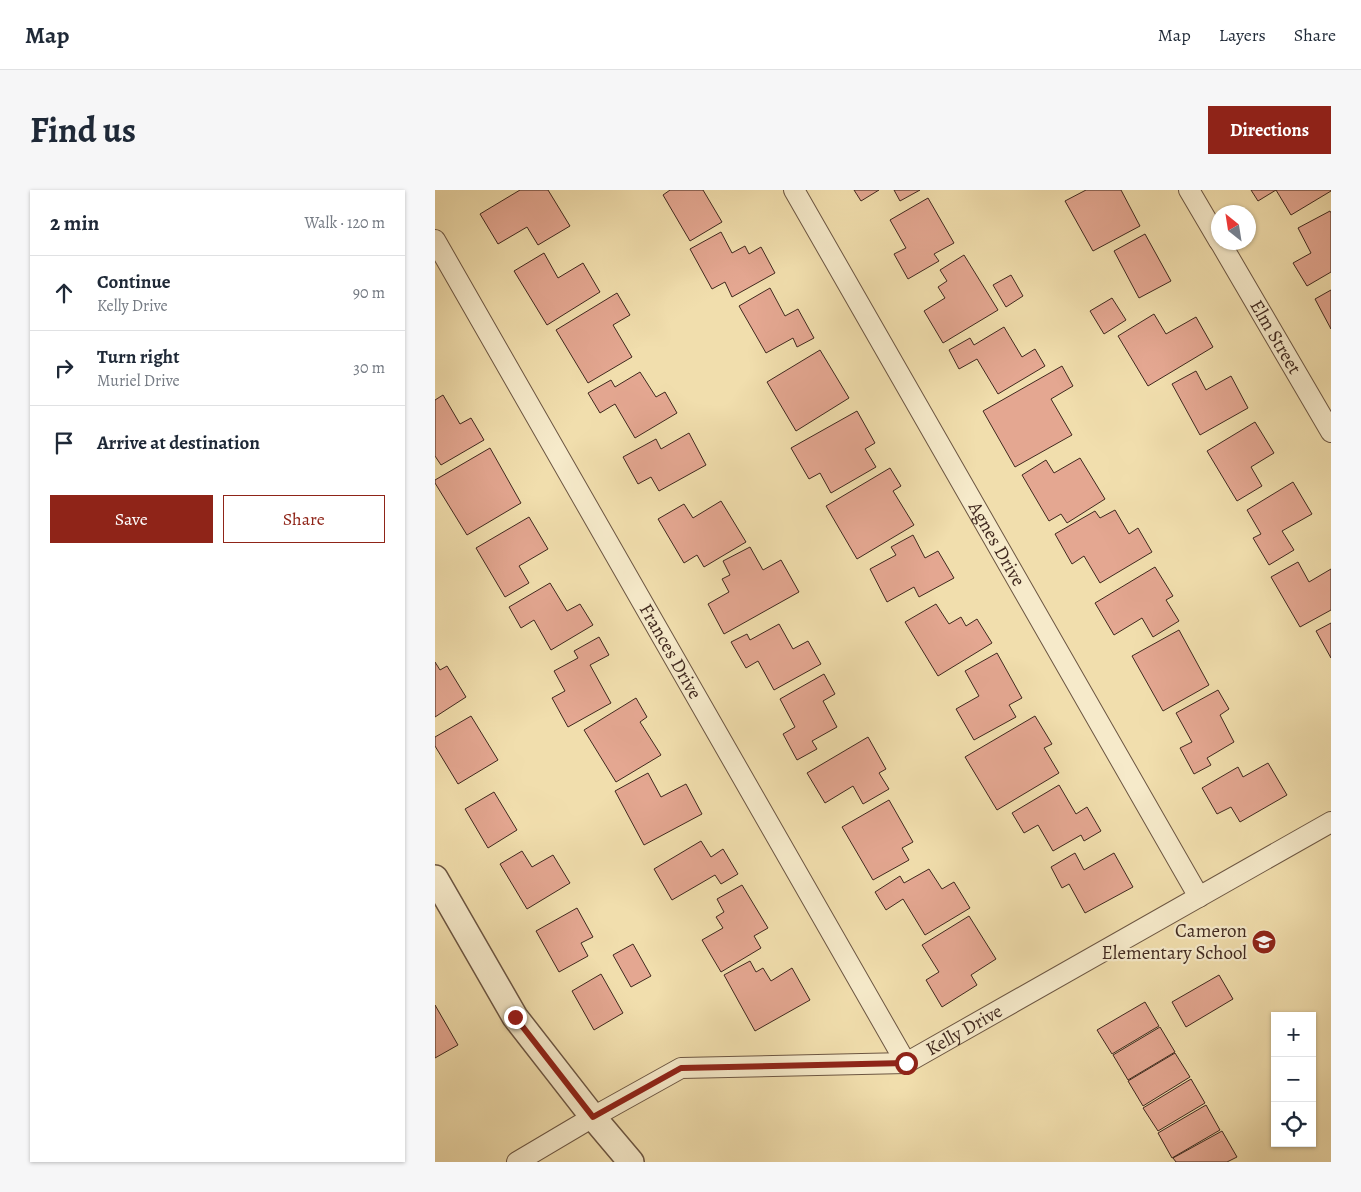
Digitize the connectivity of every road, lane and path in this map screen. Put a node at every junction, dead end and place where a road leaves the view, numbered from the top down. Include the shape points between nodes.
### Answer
1 (794, 190) edge
2 (1189, 190) edge
3 (1211, 228) edge
4 (435, 240) edge
5 (1224, 250) edge
6 (1331, 432) edge
7 (1331, 822) edge
8 (435, 878) edge
9 (1199, 897) junction
10 (906, 1063) junction
11 (593, 1117) junction
12 (517, 1162) edge
13 (631, 1162) edge

1 - 9 street, Agnes Drive
2 - 3 street, Elm Street
4 - 10 street, Frances Drive
5 - 6 street, Elm Street
7 - 9 street, Kelly Drive
8 - 11 street via 515,1017
9 - 10 street, Kelly Drive
10 - 11 street, Kelly Drive via 681,1068
11 - 12 street, Kelly Drive
11 - 13 street

